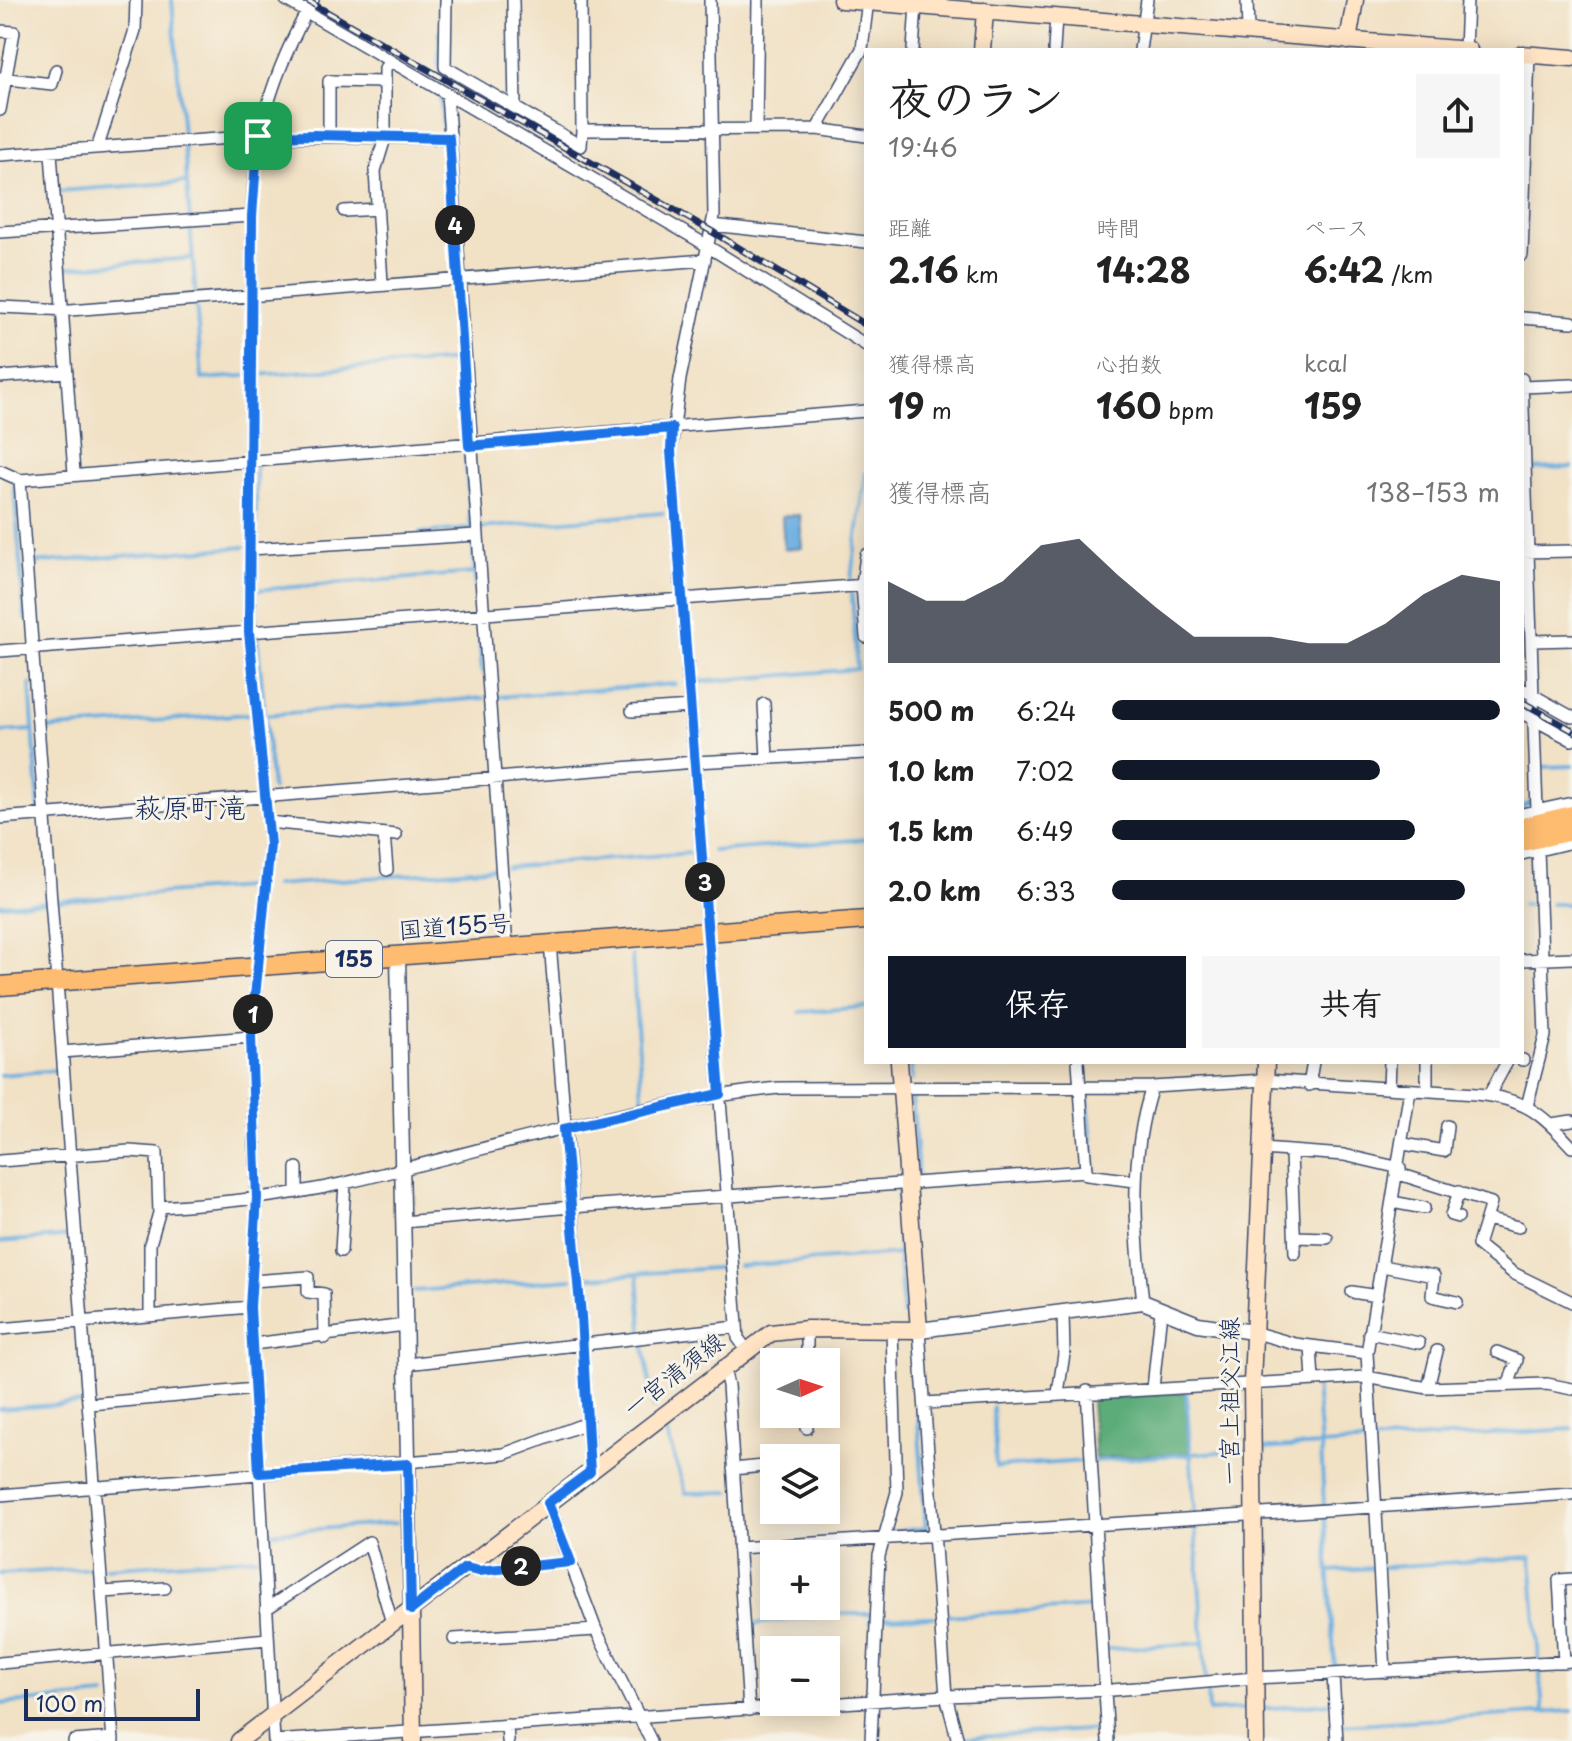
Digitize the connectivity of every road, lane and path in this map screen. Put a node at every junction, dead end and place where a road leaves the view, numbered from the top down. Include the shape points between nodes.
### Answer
1 (136, 0) edge
2 (286, 0) edge
3 (313, 0) edge
4 (446, 0) edge
5 (513, 0) edge
6 (581, 0) edge
7 (710, 0) edge
8 (758, 0) edge
9 (841, 0) edge
10 (1147, 0) edge
11 (1247, 0) edge
12 (1355, 0) edge
13 (1467, 0) edge
14 (868, 1) edge
15 (916, 5) junction
16 (985, 5) edge
17 (306, 12) junction
18 (1056, 16) junction
19 (1145, 23) junction
20 (0, 31) edge
21 (1248, 32) junction
22 (1348, 46) edge
23 (913, 48) edge
24 (982, 48) edge
25 (1054, 48) edge
26 (1140, 48) edge
27 (1408, 48) edge
28 (1467, 48) edge
29 (1526, 54) edge
30 (1572, 58) edge
31 (390, 61) junction
32 (56, 70) dead end
33 (4, 78) edge
34 (385, 82) junction
35 (447, 94) junction
36 (515, 107) junction
37 (0, 110) edge
38 (712, 129) junction
39 (756, 129) junction
40 (817, 129) junction
41 (582, 130) junction
42 (329, 135) junction
43 (258, 136) junction
44 (864, 136) edge
45 (385, 138) junction
46 (449, 138) junction
47 (98, 146) junction
48 (51, 153) junction
49 (0, 155) edge
50 (1524, 155) edge
51 (377, 209) junction
52 (344, 211) dead end
53 (252, 216) junction
54 (712, 225) junction
55 (56, 230) junction
56 (0, 232) edge
57 (864, 242) edge
58 (708, 247) junction
59 (705, 260) junction
60 (458, 279) junction
61 (382, 283) junction
62 (251, 295) junction
63 (0, 307) edge
64 (63, 309) junction
65 (1524, 318) edge
66 (1572, 322) edge
67 (864, 344) edge
68 (67, 372) junction
69 (0, 377) edge
70 (1572, 385) edge
71 (1524, 387) edge
72 (864, 411) edge
73 (672, 428) junction
74 (469, 446) junction
75 (250, 460) junction
76 (0, 471) edge
77 (74, 473) junction
78 (20, 480) junction
79 (1524, 497) edge
80 (476, 535) junction
81 (250, 549) junction
82 (1572, 551) edge
83 (1525, 552) edge
84 (864, 585) edge
85 (682, 599) junction
86 (482, 616) junction
87 (249, 632) junction
88 (1572, 640) edge
89 (1532, 641) junction
90 (33, 649) junction
91 (0, 651) edge
92 (1524, 690) edge
93 (1533, 696) junction
94 (764, 704) dead end
95 (691, 707) junction
96 (632, 711) dead end
97 (1524, 716) edge
98 (1572, 717) edge
99 (1535, 718) junction
100 (1572, 740) edge
101 (864, 753) edge
102 (767, 757) junction
103 (695, 762) junction
104 (496, 778) junction
105 (267, 795) junction
106 (1572, 803) edge
107 (1537, 811) junction
108 (1524, 814) edge
109 (46, 815) junction
110 (1572, 815) edge
111 (0, 818) edge
112 (268, 822) junction
113 (1524, 827) edge
114 (1572, 831) edge
115 (1572, 842) edge
116 (1528, 845) edge
117 (387, 870) dead end
118 (864, 920) edge
119 (708, 932) junction
120 (550, 943) junction
121 (507, 948) junction
122 (398, 956) junction
123 (1572, 958) edge
124 (1542, 959) junction
125 (1524, 960) edge
126 (259, 966) junction
127 (57, 981) junction
128 (0, 986) edge
129 (251, 1037) junction
130 (62, 1052) junction
131 (899, 1064) edge
132 (1078, 1064) edge
133 (1266, 1064) edge
134 (1313, 1064) edge
135 (1390, 1064) edge
136 (1427, 1064) edge
137 (1513, 1064) edge
138 (1265, 1080) junction
139 (1080, 1085) junction
140 (1309, 1085) junction
141 (1152, 1087) junction
142 (901, 1088) junction
143 (1389, 1088) junction
144 (1410, 1090) junction
145 (1427, 1091) junction
146 (720, 1094) junction
147 (1489, 1095) junction
148 (1527, 1106) junction
149 (1572, 1121) edge
150 (1551, 1124) junction
151 (1447, 1126) dead end
152 (564, 1129) junction
153 (1404, 1144) junction
154 (1572, 1147) edge
155 (1262, 1149) junction
156 (1291, 1154) junction
157 (72, 1156) junction
158 (0, 1161) edge
159 (297, 1168) dead end
160 (402, 1168) junction
161 (1086, 1171) junction
162 (1399, 1171) junction
163 (1135, 1181) junction
164 (345, 1183) junction
165 (908, 1184) junction
166 (297, 1191) junction
167 (1459, 1192) junction
168 (727, 1196) junction
169 (257, 1198) junction
170 (1392, 1202) junction
171 (159, 1207) junction
172 (571, 1207) junction
173 (1424, 1208) dead end
174 (1458, 1217) dead end
175 (1486, 1219) junction
176 (403, 1222) junction
177 (1518, 1227) dead end
178 (1295, 1237) junction
179 (1327, 1238) dead end
180 (341, 1251) dead end
181 (1295, 1253) dead end
182 (1382, 1266) junction
183 (252, 1281) junction
184 (1352, 1292) dead end
185 (1377, 1296) junction
186 (1143, 1302) junction
187 (1457, 1302) dead end
188 (1572, 1302) edge
189 (250, 1307) junction
190 (1161, 1311) junction
191 (1063, 1313) junction
192 (150, 1315) junction
193 (84, 1323) junction
194 (405, 1325) junction
195 (737, 1327) junction
196 (0, 1329) edge
197 (807, 1329) junction
198 (892, 1330) junction
199 (919, 1330) junction
200 (1253, 1332) junction
201 (1369, 1333) junction
202 (325, 1338) junction
203 (583, 1342) junction
204 (1419, 1343) dead end
205 (253, 1344) junction
206 (1311, 1347) junction
207 (807, 1348) edge
208 (746, 1349) junction
209 (1437, 1351) dead end
210 (1497, 1352) dead end
211 (1367, 1353) junction
212 (406, 1364) junction
213 (723, 1366) junction
214 (1366, 1377) junction
215 (1313, 1380) junction
216 (1252, 1383) junction
217 (1509, 1383) junction
218 (1153, 1388) junction
219 (1428, 1388) junction
220 (255, 1389) junction
221 (1572, 1389) edge
222 (1087, 1391) junction
223 (1058, 1393) junction
224 (925, 1403) junction
225 (90, 1404) junction
226 (587, 1423) junction
227 (408, 1464) junction
228 (760, 1466) edge
229 (733, 1469) junction
230 (590, 1472) junction
231 (259, 1473) junction
232 (95, 1488) junction
233 (1572, 1494) edge
234 (0, 1495) edge
235 (548, 1503) junction
236 (1374, 1508) junction
237 (1254, 1515) junction
238 (1094, 1525) junction
239 (932, 1535) junction
240 (883, 1538) junction
241 (738, 1548) junction
242 (571, 1562) junction
243 (465, 1568) junction
244 (1572, 1579) edge
245 (165, 1588) dead end
246 (103, 1592) junction
247 (266, 1609) junction
248 (411, 1610) junction
249 (392, 1623) junction
250 (596, 1630) junction
251 (268, 1639) junction
252 (454, 1639) dead end
253 (106, 1655) junction
254 (1568, 1661) edge
255 (0, 1663) edge
256 (1385, 1672) junction
257 (1333, 1675) junction
258 (1255, 1678) junction
259 (1104, 1690) junction
260 (946, 1696) junction
261 (875, 1702) junction
262 (749, 1710) junction
263 (272, 1714) junction
264 (640, 1719) junction
265 (507, 1725) junction
266 (413, 1737) edge
267 (113, 1740) edge
268 (74, 1741) edge
269 (239, 1741) edge
270 (508, 1741) edge
271 (651, 1741) edge
272 (871, 1741) edge
273 (958, 1741) edge
274 (1108, 1741) edge
275 (1256, 1741) edge
276 (1337, 1741) edge

1 - 47 street via 135,30
2 - 17 street
3 - 17 street
4 - 36 street via 445,67
5 - 36 street
6 - 41 street
7 - 38 street
8 - 39 street
9 - 14 main road
10 - 19 street
11 - 21 street
12 - 22 main road
13 - 28 street
14 - 15 main road
14 - 40 street via 862,49
15 - 16 main road
15 - 23 street
16 - 18 main road
16 - 24 main road
17 - 31 street
17 - 43 street via 268,96
18 - 19 main road
18 - 25 street
19 - 21 main road
19 - 26 street
20 - 33 street via 14,32
21 - 22 main road
22 - 27 main road
29 - 30 main road
29 - 50 street
31 - 34 street
31 - 35 street
32 - 33 street via 52,84
33 - 37 street
34 - 42 street via 329,81
34 - 45 street
35 - 46 street
35 - 58 street
36 - 41 street via 581,146
38 - 39 street
38 - 41 street
38 - 54 street
39 - 40 street
40 - 44 street
42 - 43 street
42 - 45 street
43 - 47 street
43 - 53 street
45 - 46 street
45 - 51 street via 375,171
46 - 60 street
47 - 48 street
48 - 49 street
48 - 55 street
51 - 52 street
51 - 61 street
53 - 55 street
53 - 62 street
54 - 57 street
54 - 58 street
55 - 56 street
55 - 64 street
58 - 59 street
58 - 67 street
59 - 60 street
59 - 73 street
60 - 61 street
60 - 74 street
61 - 62 street
62 - 64 street
62 - 75 street
63 - 64 street
64 - 68 street
65 - 66 street
68 - 69 street
68 - 77 street
70 - 71 street
72 - 73 street
73 - 74 street
73 - 85 street
74 - 75 street
74 - 80 street
75 - 77 street
75 - 81 street
76 - 78 street
77 - 78 street
78 - 90 street
79 - 83 street
80 - 81 street
80 - 86 street
81 - 87 street
82 - 83 street
83 - 89 street
84 - 85 street
85 - 86 street
85 - 95 street
86 - 87 street
86 - 104 street
87 - 90 street
87 - 105 street
88 - 89 street
89 - 93 street
90 - 91 street
90 - 109 street
92 - 93 street
93 - 98 street
93 - 99 street
94 - 102 street
95 - 96 street
95 - 103 street
97 - 99 street
99 - 100 street
99 - 107 street
101 - 102 street
102 - 103 street
103 - 104 street
103 - 119 street
104 - 105 street
104 - 121 street
105 - 109 street
105 - 112 street
106 - 107 street
107 - 108 street
109 - 111 street
109 - 127 street
110 - 113 highway
112 - 117 street via 390,834
112 - 126 street
114 - 116 highway
115 - 116 street
116 - 124 street
118 - 119 highway, 国道155号 / 155
119 - 120 highway, 国道155号 / 155
119 - 146 street
120 - 121 highway, 国道155号 / 155
120 - 152 street
121 - 122 highway, 国道155号 / 155
122 - 126 highway, 国道155号 / 155
122 - 160 street
123 - 124 street
124 - 125 street
124 - 148 street via 1545,1036
126 - 127 highway, 国道155号 / 155
126 - 129 street
127 - 128 highway, 国道155号 / 155
127 - 130 street
129 - 130 street
129 - 169 street
130 - 157 street
131 - 142 main road
132 - 139 street
133 - 138 main road, 一宮上祖父江線
134 - 140 street
135 - 143 street
136 - 145 street
137 - 147 street
138 - 140 street
138 - 141 street
138 - 155 main road, 一宮上祖父江線
139 - 141 street
139 - 142 street
139 - 161 street
140 - 143 street
141 - 163 street via 1138,1139
142 - 146 street via 779,1088
142 - 165 main road
143 - 144 street
144 - 145 street
144 - 153 street
145 - 147 street
146 - 152 street
146 - 168 street
147 - 148 street
148 - 150 street
149 - 150 street
150 - 154 street
151 - 153 street via 1444,1151
152 - 160 street
152 - 172 street
153 - 162 street
155 - 156 street
155 - 200 main road, 一宮上祖父江線
156 - 162 street via 1344,1155
156 - 178 street
157 - 158 street
157 - 171 street via 157,1153
157 - 193 street
159 - 166 street
160 - 164 street
160 - 176 street
161 - 163 street
161 - 165 street
162 - 167 street
162 - 170 street
163 - 186 street
164 - 166 street
164 - 180 street
165 - 168 street
165 - 199 main road
166 - 169 street
167 - 174 street via 1451,1215
167 - 175 street via 1491,1203
168 - 172 street
168 - 195 street
169 - 171 street
169 - 183 street
170 - 173 street
170 - 182 street
171 - 192 street via 150,1244
172 - 176 street
172 - 203 street
175 - 177 street
175 - 188 street via 1478,1245 1513,1273
176 - 194 street
178 - 179 street
178 - 181 street
182 - 185 street
182 - 187 street via 1434,1276 1432,1296
183 - 189 street
183 - 202 street via 308,1277 308,1292 324,1294
184 - 185 street
185 - 201 street
186 - 190 street
186 - 191 street
189 - 192 street
189 - 205 street
190 - 200 street via 1198,1324
190 - 218 street
191 - 199 street
191 - 223 street
192 - 193 street
193 - 196 street
193 - 225 street
194 - 202 street
194 - 212 street
195 - 203 street
195 - 208 street
197 - 198 main road, 一宮清須線
197 - 207 street
197 - 208 main road, 一宮清須線 via 771,1333
198 - 199 main road, 一宮清須線
198 - 240 street via 897,1492
199 - 224 street
200 - 206 street
200 - 216 main road, 一宮上祖父江線
201 - 204 street
201 - 211 street
202 - 205 street
203 - 212 street
203 - 226 street
205 - 220 street
206 - 211 street
206 - 215 street
208 - 213 main road, 一宮清須線
209 - 219 street
210 - 217 street via 1517,1360
211 - 214 street
212 - 227 street
213 - 229 street
213 - 230 main road, 一宮清須線
214 - 215 street
214 - 219 street
214 - 236 street
215 - 216 street
216 - 218 street
216 - 237 main road, 一宮上祖父江線
217 - 219 street
217 - 221 street
218 - 222 street
220 - 225 street
220 - 231 street
222 - 223 street
222 - 238 street
223 - 224 street
224 - 239 street
225 - 232 street
226 - 227 street via 504,1454
226 - 230 street
227 - 231 street
227 - 248 street
228 - 229 street
229 - 241 street
230 - 235 main road, 一宮清須線
231 - 232 street
231 - 247 street
232 - 234 street
232 - 246 street
233 - 236 street
235 - 242 street
235 - 243 main road, 一宮清須線
236 - 237 street
236 - 256 street
237 - 238 street
237 - 258 main road, 一宮上祖父江線
238 - 239 street
238 - 259 street
239 - 240 street
239 - 260 street
240 - 241 street
240 - 261 street
241 - 262 street
242 - 243 street
242 - 250 street
243 - 248 main road, 一宮清須線
244 - 254 street via 1559,1580
245 - 246 street
246 - 253 street
247 - 249 street via 369,1542
247 - 251 street
248 - 249 main road, 一宮清須線
248 - 266 main road
249 - 263 main road, 一宮清須線
250 - 252 street
250 - 264 street
251 - 253 street
251 - 263 street
253 - 255 street
253 - 267 street
254 - 256 street
256 - 257 street
257 - 258 street
257 - 276 street
258 - 259 street
258 - 275 main road, 一宮上祖父江線
259 - 260 street
259 - 274 street
260 - 261 street
260 - 273 street
261 - 262 street
261 - 272 street
262 - 264 street
263 - 266 street via 274,1741
263 - 269 main road, 一宮清須線
264 - 265 street
264 - 271 street
265 - 266 street
265 - 270 street
267 - 268 street

